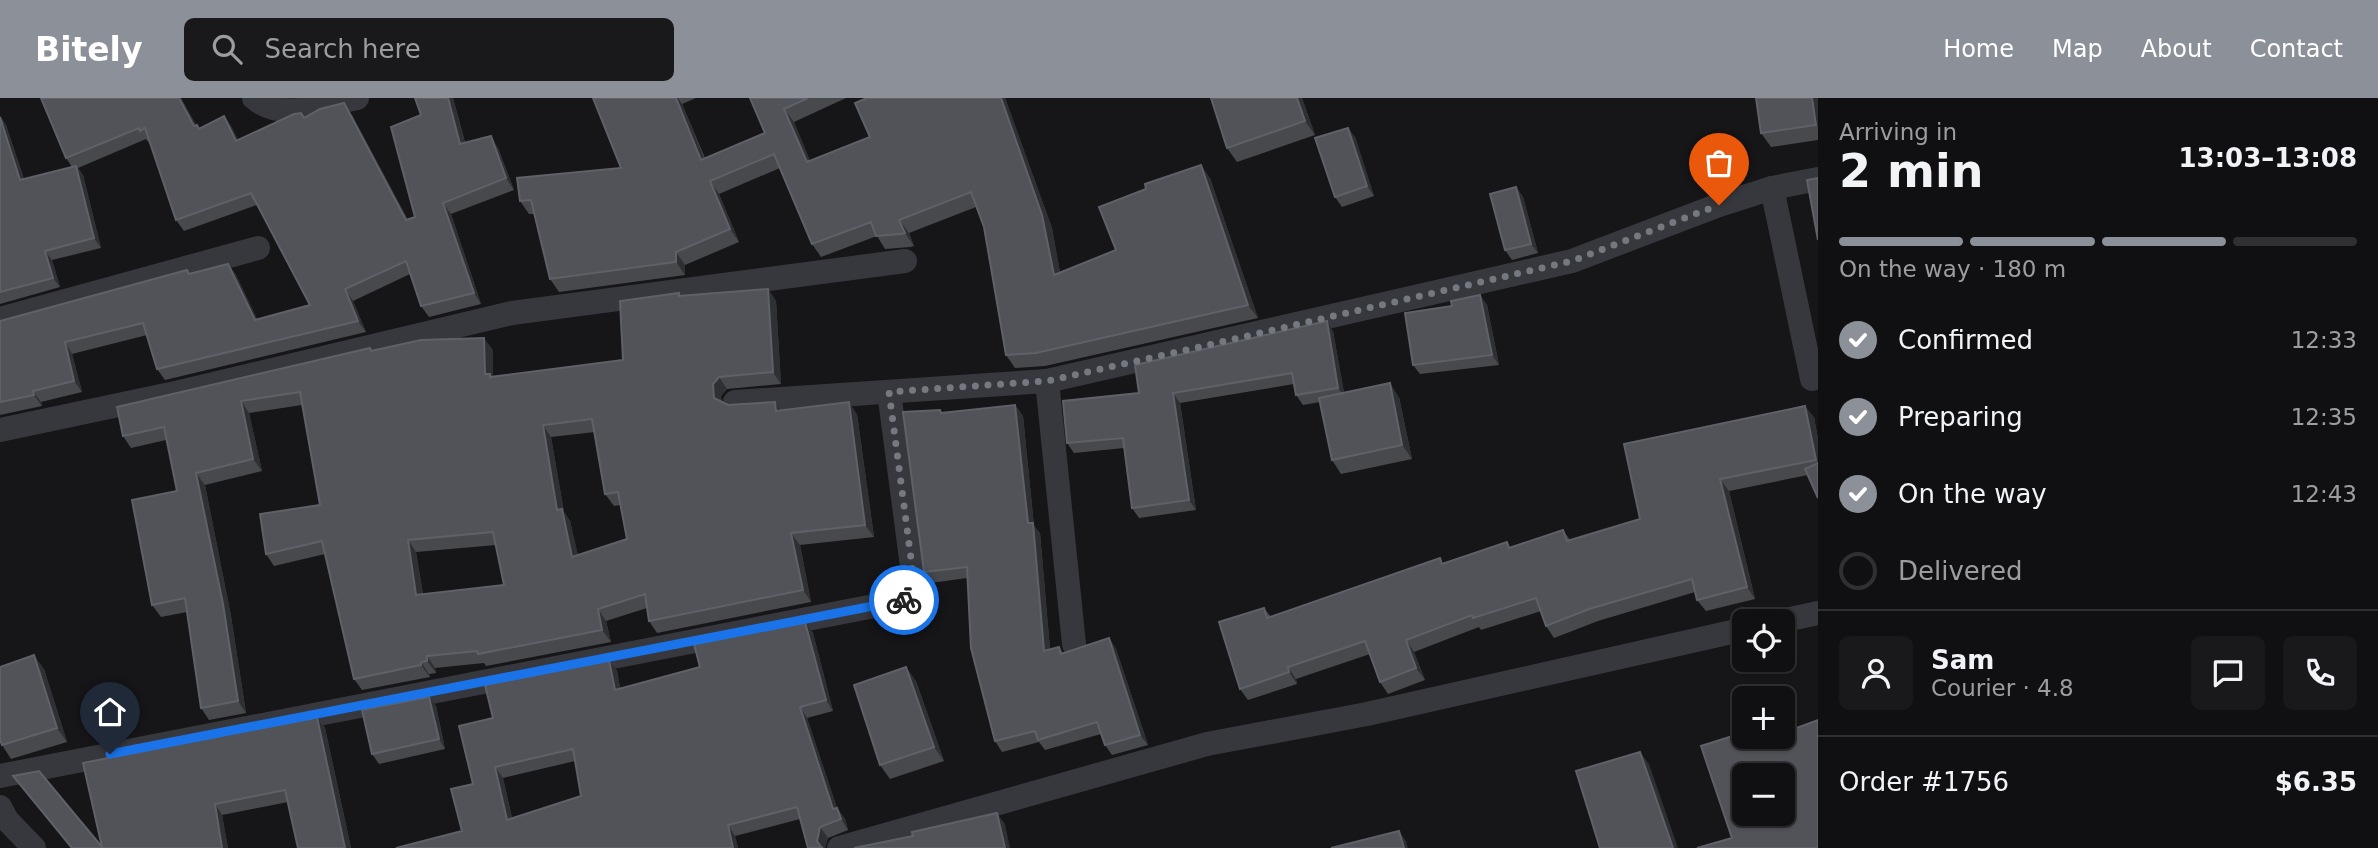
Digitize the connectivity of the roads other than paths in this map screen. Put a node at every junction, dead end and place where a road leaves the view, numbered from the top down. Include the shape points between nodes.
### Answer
1 (254, 98) edge
2 (357, 98) edge
3 (1818, 179) edge
4 (1772, 188) junction
5 (258, 248) dead end
6 (905, 261) dead end
7 (0, 320) edge
8 (1812, 379) dead end
9 (1047, 381) junction
10 (889, 392) junction
11 (735, 402) edge
12 (0, 430) edge
13 (1818, 613) edge
14 (1795, 618) edge
15 (1732, 632) edge
16 (1074, 644) dead end
17 (0, 776) edge
18 (0, 807) edge
19 (34, 848) edge
20 (839, 848) edge

1 - 2 street via 272,110 294,111
3 - 4 street
4 - 8 street
4 - 9 street via 1572,261
5 - 7 street
6 - 12 street via 512,313
9 - 10 street
9 - 16 street
10 - 11 street
10 - 17 street via 915,589 912,597
13 - 14 street
15 - 20 street via 1367,714 1207,744
18 - 19 street

